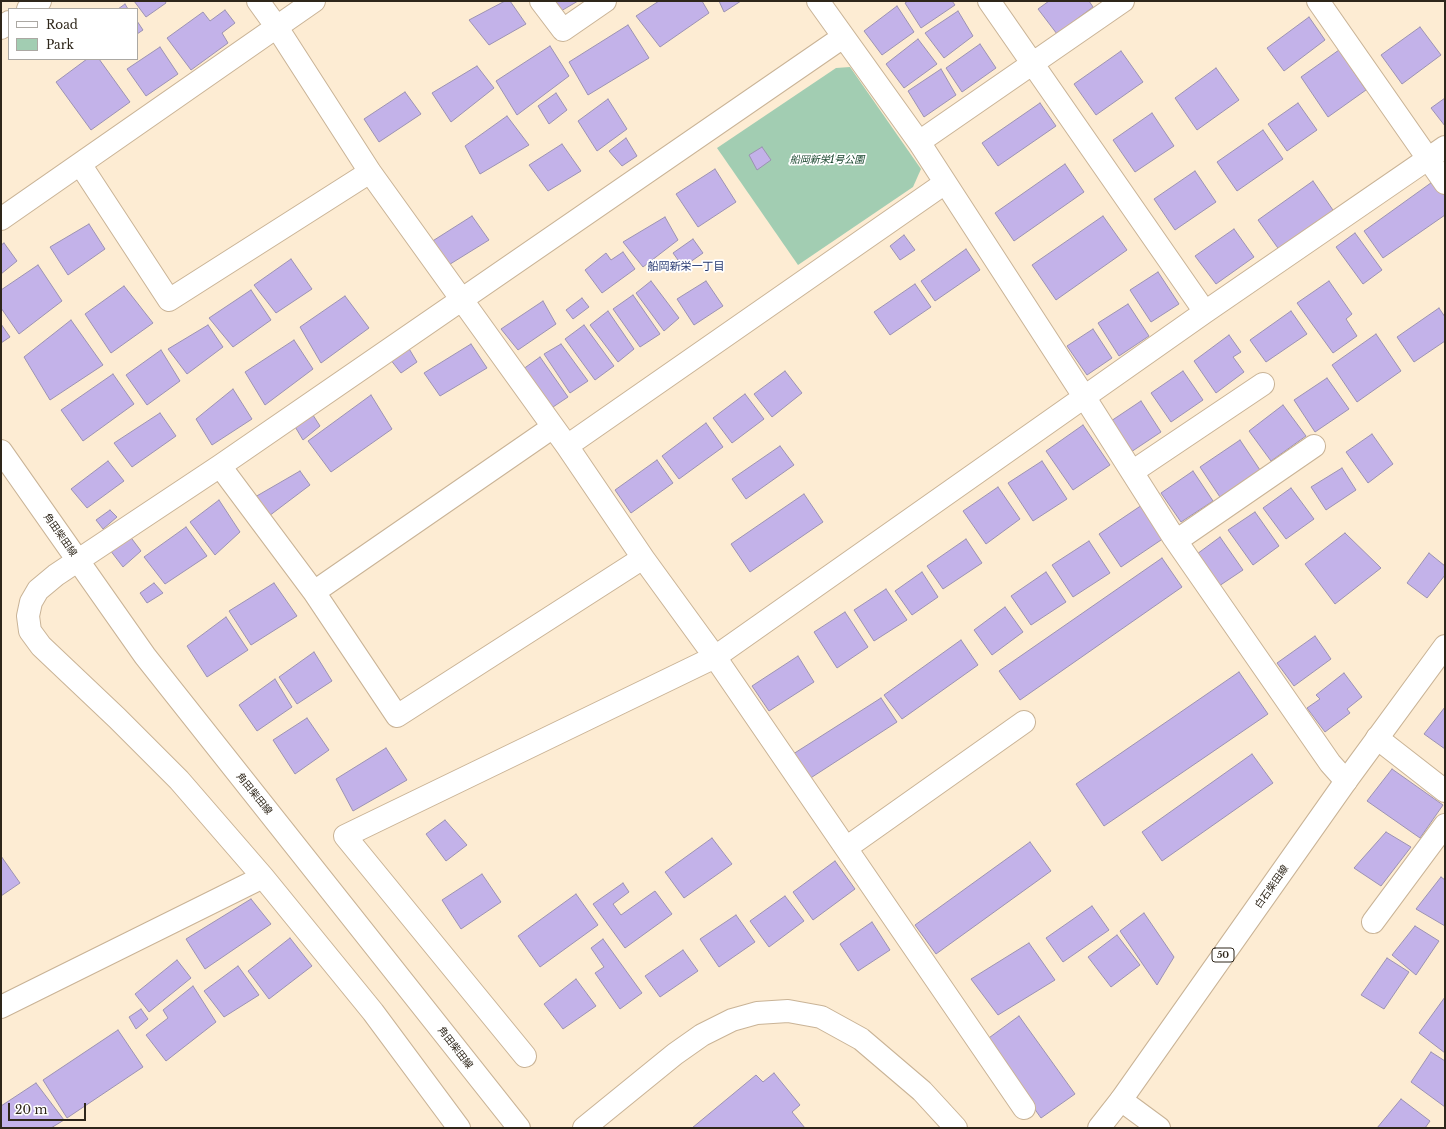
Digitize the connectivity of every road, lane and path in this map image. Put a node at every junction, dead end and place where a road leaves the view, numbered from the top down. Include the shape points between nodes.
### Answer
1 (40, 1) edge
2 (258, 1) edge
3 (314, 1) edge
4 (541, 1) edge
5 (605, 1) edge
6 (818, 1) edge
7 (989, 1) edge
8 (1123, 1) edge
9 (1318, 1) edge
10 (30, 8) edge
11 (276, 26) junction
12 (843, 37) junction
13 (1033, 64) junction
14 (919, 142) junction
15 (1436, 153) edge
16 (80, 164) junction
17 (370, 172) junction
18 (945, 183) junction
19 (1445, 183) edge
20 (1, 219) edge
21 (462, 300) junction
22 (1205, 312) junction
23 (1263, 384) dead end
24 (1085, 398) junction
25 (553, 427) junction
26 (567, 446) junction
27 (1314, 446) dead end
28 (1, 451) edge
29 (220, 466) junction
30 (1132, 472) junction
31 (1176, 541) junction
32 (643, 558) junction
33 (77, 561) junction
34 (314, 592) junction
35 (1445, 646) edge
36 (715, 657) junction
37 (1024, 722) dead end
38 (1377, 738) junction
39 (1346, 781) junction
40 (1445, 790) edge
41 (1445, 825) edge
42 (846, 848) junction
43 (264, 877) junction
44 (1373, 922) dead end
45 (1, 1007) edge
46 (525, 1056) dead end
47 (1121, 1100) junction
48 (1024, 1108) dead end
49 (459, 1128) edge
50 (519, 1128) edge
51 (584, 1128) edge
52 (956, 1128) edge
53 (1099, 1128) edge
54 (1159, 1128) edge

1 - 10 street
2 - 11 street
3 - 11 street
4 - 5 street via 563,30
6 - 12 street
7 - 13 street
8 - 13 street
9 - 15 street
11 - 16 street
11 - 17 street
12 - 14 street
12 - 21 street
13 - 14 street
13 - 22 street
14 - 18 street
15 - 19 street
15 - 22 street
16 - 17 street via 169,300
16 - 20 street
17 - 21 street
18 - 24 street
18 - 26 street
21 - 25 street
21 - 29 street
22 - 24 street
23 - 30 street
24 - 30 street
24 - 36 street
25 - 26 street
25 - 34 street
26 - 32 street
27 - 31 street
28 - 33 street, 角田柴田線
29 - 33 street
29 - 34 street
30 - 31 street
31 - 39 street via 1330,763
32 - 34 street via 397,716
32 - 36 street
33 - 43 street via 38,590 31,602 28,616 30,631 41,646 179,780
33 - 50 street, 角田柴田線 via 145,656
35 - 38 street, 白石柴田線 / 50
36 - 42 street
36 - 46 street via 345,836
37 - 42 street
38 - 39 street, 白石柴田線 / 50
38 - 40 street
39 - 47 street, 白石柴田線 / 50
41 - 44 street
42 - 48 street
43 - 45 street
43 - 49 street via 373,1012
47 - 53 street, 白石柴田線 / 50
47 - 54 street
51 - 52 street via 674,1054 702,1035 732,1020 757,1013 788,1011 821,1017 861,1039 922,1091

